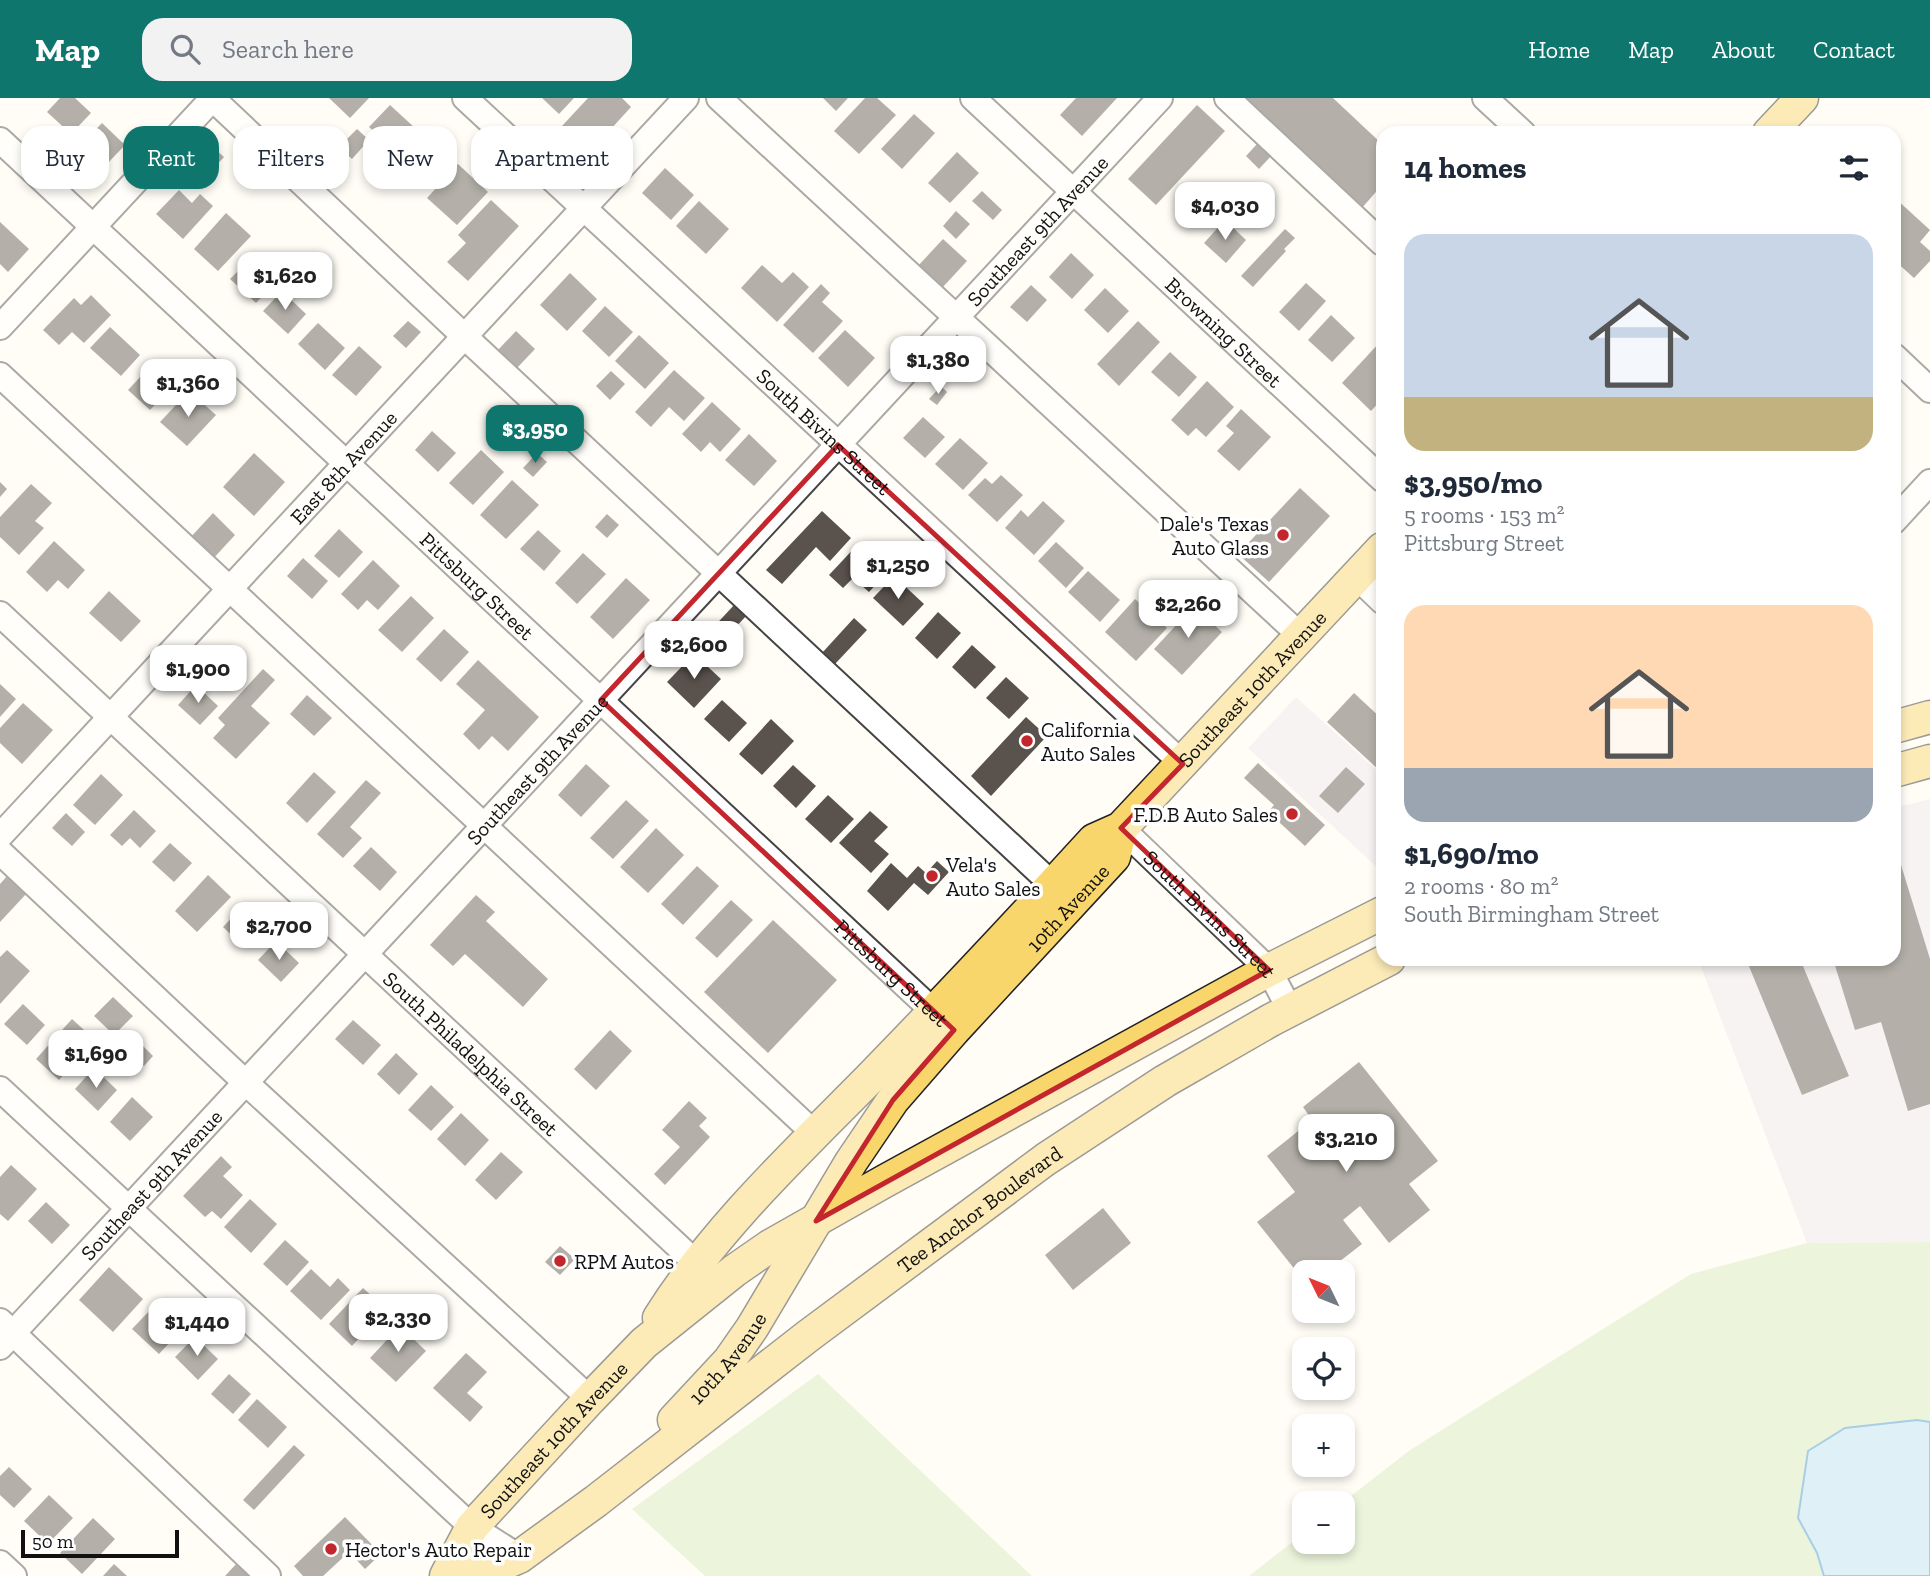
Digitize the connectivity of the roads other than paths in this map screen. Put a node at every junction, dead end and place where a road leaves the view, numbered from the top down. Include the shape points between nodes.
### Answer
1 (213, 98) edge
2 (465, 98) edge
3 (686, 98) edge
4 (719, 98) edge
5 (973, 98) edge
6 (1160, 98) edge
7 (1227, 98) edge
8 (1485, 98) edge
9 (1802, 98) edge
10 (1515, 126) edge
11 (1776, 126) edge
12 (0, 140) edge
13 (1073, 192) junction
14 (584, 208) junction
15 (93, 228) junction
16 (1376, 237) edge
17 (956, 317) junction
18 (0, 327) edge
19 (464, 337) junction
20 (1901, 363) edge
21 (0, 375) edge
22 (1930, 390) edge
23 (838, 444) junction
24 (347, 463) junction
25 (1376, 474) edge
26 (1930, 482) edge
27 (1901, 513) edge
28 (1376, 556) edge
29 (718, 573) junction
30 (1357, 577) junction
31 (230, 588) junction
32 (1376, 595) edge
33 (0, 614) edge
34 (1302, 637) junction
35 (601, 700) junction
36 (111, 717) junction
37 (1930, 717) edge
38 (1901, 725) edge
39 (1930, 761) edge
40 (1183, 764) junction
41 (1901, 769) edge
42 (484, 825) junction
43 (1121, 828) junction
44 (0, 836) edge
45 (0, 852) edge
46 (1053, 885) junction
47 (1376, 916) edge
48 (365, 954) junction
49 (1376, 966) edge
50 (1269, 970) junction
51 (1290, 1010) junction
52 (944, 1021) junction
53 (245, 1082) junction
54 (0, 1089) edge
55 (814, 1134) junction
56 (127, 1210) junction
57 (816, 1221) junction
58 (696, 1263) junction
59 (4, 1334) edge
60 (644, 1343) junction
61 (590, 1399) junction
62 (596, 1501) junction
63 (472, 1527) junction
64 (519, 1557) junction
65 (0, 1563) edge
66 (14, 1576) edge
67 (268, 1576) edge
68 (446, 1576) edge
69 (474, 1576) edge

1 - 15 street
1 - 19 street
2 - 14 street, South Bivins Street
3 - 14 street, East 8th Avenue
4 - 17 street
5 - 13 street, Browning Street
6 - 13 street, Southeast 9th Avenue
7 - 16 street
8 - 10 street
9 - 11 main road
12 - 15 street, Pittsburg Street
13 - 17 street, Southeast 9th Avenue
13 - 25 street, Browning Street
14 - 19 street, East 8th Avenue
14 - 23 street, South Bivins Street
15 - 18 street
15 - 24 street, Pittsburg Street
17 - 23 street, Southeast 9th Avenue
17 - 34 street
19 - 24 street, East 8th Avenue
19 - 29 street
20 - 22 street
21 - 31 street
23 - 29 street, Southeast 9th Avenue
23 - 40 street, South Bivins Street
24 - 31 street, East 8th Avenue
24 - 35 street, Pittsburg Street
26 - 27 street
28 - 30 main road, Southeast 10th Avenue
29 - 35 street, Southeast 9th Avenue
29 - 46 street
30 - 32 street
30 - 34 main road, Southeast 10th Avenue
31 - 36 street, East 8th Avenue
31 - 42 street
33 - 36 street, South Philadelphia Street
34 - 40 main road, Southeast 10th Avenue
35 - 42 street, Southeast 9th Avenue
35 - 52 street, Pittsburg Street
36 - 44 street, East 8th Avenue
36 - 48 street, South Philadelphia Street
37 - 38 main road
39 - 41 main road
40 - 43 main road, Southeast 10th Avenue
42 - 48 street, Southeast 9th Avenue
42 - 55 street
43 - 46 main road, 10th Avenue via 1094,840
43 - 50 street, South Bivins Street
43 - 52 main road, 10th Avenue via 1114,858
45 - 53 street
46 - 52 main road, 10th Avenue
47 - 50 main road
48 - 53 street, Southeast 9th Avenue
48 - 58 street, South Philadelphia Street
49 - 51 main road, Tee Anchor Boulevard
50 - 51 street, South Bivins Street
50 - 57 main road
51 - 62 main road, Tee Anchor Boulevard via 1165,1081 1046,1159
52 - 55 main road, 10th Avenue
52 - 57 main road, 10th Avenue
53 - 56 street, Southeast 9th Avenue
53 - 61 street
54 - 56 street
55 - 58 main road, 10th Avenue
56 - 59 street, Southeast 9th Avenue
56 - 63 street
57 - 60 main road via 734,1271
57 - 62 main road, 10th Avenue via 729,1361
58 - 60 main road, 10th Avenue
59 - 67 street
60 - 61 main road, Southeast 10th Avenue
61 - 63 main road, Southeast 10th Avenue
62 - 64 main road
63 - 64 street
63 - 68 main road, Southeast 10th Avenue
64 - 69 main road
65 - 66 street

